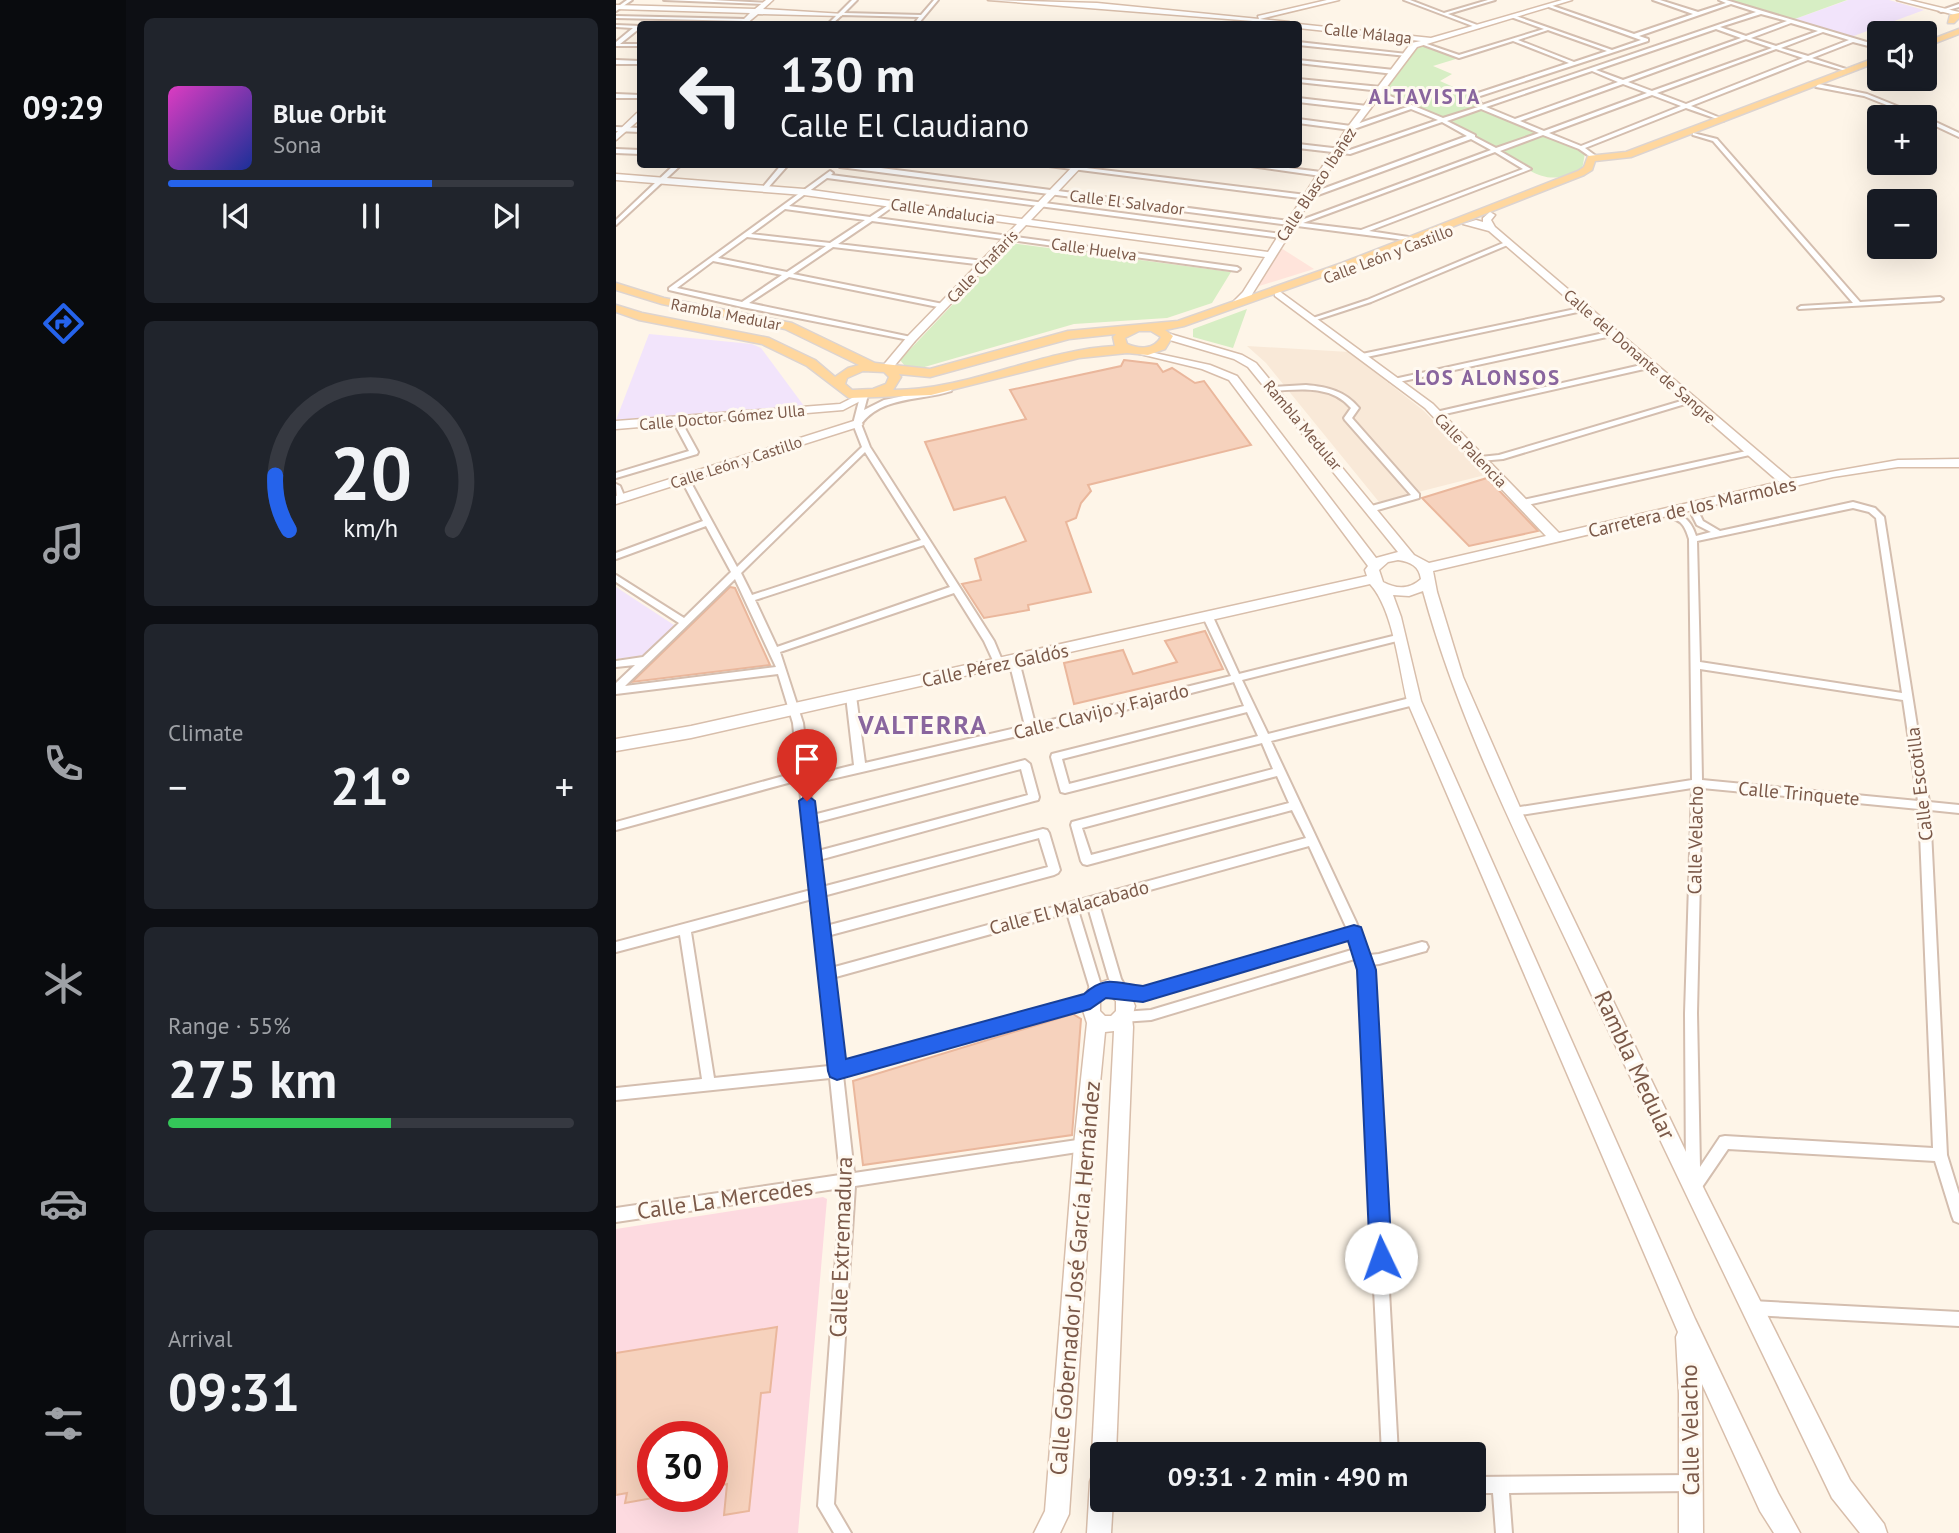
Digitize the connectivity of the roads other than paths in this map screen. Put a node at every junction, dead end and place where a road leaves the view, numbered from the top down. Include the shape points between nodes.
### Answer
1 (630, 0) edge
2 (666, 0) edge
3 (699, 0) edge
4 (855, 0) edge
5 (936, 0) edge
6 (990, 0) edge
7 (1336, 0) edge
8 (1493, 0) edge
9 (1569, 0) edge
10 (1655, 0) edge
11 (1721, 0) edge
12 (1900, 0) edge
13 (769, 1) edge
14 (1411, 1) edge
15 (1730, 3) junction
16 (1959, 5) edge
17 (1548, 6) junction
18 (617, 8) edge
19 (688, 9) junction
20 (1931, 9) junction
21 (757, 11) junction
22 (1941, 11) junction
23 (1762, 12) junction
24 (841, 14) junction
25 (1444, 14) junction
26 (1698, 14) junction
27 (616, 16) edge
28 (923, 16) junction
29 (1513, 16) junction
30 (678, 19) junction
31 (1242, 20) junction
32 (675, 21) edge
33 (722, 21) edge
34 (745, 21) edge
35 (833, 21) edge
36 (919, 21) edge
37 (1236, 21) edge
38 (1238, 21) edge
39 (1254, 21) edge
40 (1791, 21) junction
41 (1956, 21) edge
42 (1671, 24) junction
43 (616, 26) edge
44 (1302, 26) edge
45 (637, 27) edge
46 (1478, 27) junction
47 (1679, 27) dead end
48 (1714, 27) junction
49 (637, 28) edge
50 (1548, 29) junction
51 (1689, 30) dead end
52 (1822, 31) junction
53 (1698, 33) junction
54 (1937, 34) edge
55 (1634, 36) junction
56 (1406, 37) junction
57 (1745, 37) junction
58 (1437, 39) junction
59 (1512, 40) junction
60 (1853, 40) junction
61 (1302, 43) edge
62 (1423, 43) junction
63 (616, 44) edge
64 (1867, 44) edge
65 (637, 45) edge
66 (1414, 45) junction
67 (1776, 48) junction
68 (1612, 51) junction
69 (1407, 55) junction
70 (1808, 58) junction
71 (1302, 61) edge
72 (616, 62) edge
73 (637, 63) edge
74 (1573, 63) junction
75 (1867, 64) edge
76 (1867, 66) edge
77 (1592, 70) junction
78 (1847, 71) junction
79 (1394, 72) junction
80 (1302, 81) edge
81 (1622, 82) junction
82 (1830, 82) junction
83 (1818, 86) junction
84 (1379, 91) junction
85 (1848, 91) junction
86 (1653, 93) junction
87 (616, 96) edge
88 (637, 97) edge
89 (1302, 100) edge
90 (1887, 105) edge
91 (1412, 107) junction
92 (1481, 107) junction
93 (1689, 107) junction
94 (1367, 108) junction
95 (637, 117) edge
96 (1442, 120) junction
97 (1515, 121) junction
98 (1302, 122) edge
99 (1937, 125) edge
100 (1351, 128) junction
101 (620, 129) edge
102 (1720, 129) junction
103 (1545, 133) junction
104 (1695, 134) junction
105 (1959, 135) edge
106 (1473, 136) junction
107 (616, 137) edge
108 (1302, 146) edge
109 (1581, 148) junction
110 (1495, 150) junction
111 (616, 151) edge
112 (1338, 151) junction
113 (637, 152) edge
114 (1592, 160) junction
115 (1611, 163) junction
116 (675, 168) edge
117 (782, 168) edge
118 (836, 168) edge
119 (863, 168) edge
120 (1076, 168) edge
121 (1085, 168) edge
122 (1272, 168) edge
123 (1321, 174) junction
124 (826, 176) junction
125 (616, 177) edge
126 (662, 181) junction
127 (764, 189) junction
128 (804, 192) junction
129 (1053, 193) junction
130 (1307, 197) junction
131 (893, 204) junction
132 (1041, 205) junction
133 (785, 207) junction
134 (1490, 215) junction
135 (871, 218) junction
136 (1024, 222) junction
137 (616, 223) edge
138 (1290, 224) junction
139 (1468, 224) junction
140 (1492, 229) junction
141 (1360, 232) junction
142 (747, 235) junction
143 (1282, 236) junction
144 (1009, 238) junction
145 (1413, 239) junction
146 (1508, 243) junction
147 (829, 245) junction
148 (1269, 255) junction
149 (712, 259) junction
150 (984, 263) junction
151 (1237, 269) dead end
152 (786, 275) junction
153 (616, 286) edge
154 (1279, 294) junction
155 (1941, 299) dead end
156 (1238, 302) junction
157 (1858, 304) junction
158 (742, 305) junction
159 (943, 306) junction
160 (1801, 307) dead end
161 (616, 308) edge
162 (1585, 309) junction
163 (1314, 319) junction
164 (1154, 328) junction
165 (1130, 329) junction
166 (1185, 330) junction
167 (1613, 333) junction
168 (1167, 336) junction
169 (911, 339) junction
170 (1193, 345) junction
171 (1127, 349) junction
172 (1140, 351) junction
173 (1362, 356) junction
174 (1650, 365) junction
175 (871, 366) junction
176 (887, 368) junction
177 (1394, 381) junction
178 (959, 385) junction
179 (839, 387) junction
180 (1273, 388) junction
181 (869, 394) junction
182 (1691, 401) junction
183 (828, 408) junction
184 (1436, 414) junction
185 (677, 421) junction
186 (857, 424) junction
187 (616, 425) edge
188 (866, 447) junction
189 (1751, 452) junction
190 (1480, 459) junction
191 (1959, 463) edge
192 (616, 476) edge
193 (685, 479) junction
194 (1789, 484) junction
195 (618, 495) edge
196 (1524, 503) junction
197 (1708, 503) junction
198 (1371, 509) junction
199 (1682, 509) junction
200 (1662, 513) junction
201 (1696, 515) junction
202 (709, 522) junction
203 (1720, 533) junction
204 (1556, 538) junction
205 (1693, 539) junction
206 (925, 542) junction
207 (616, 556) edge
208 (1409, 557) junction
209 (736, 572) junction
210 (1427, 574) junction
211 (1377, 577) junction
212 (616, 578) edge
213 (955, 589) junction
214 (750, 599) junction
215 (1208, 617) junction
216 (684, 622) junction
217 (1397, 638) junction
218 (774, 651) junction
219 (644, 660) junction
220 (1006, 663) junction
221 (616, 664) edge
222 (1696, 665) junction
223 (780, 670) junction
224 (1237, 676) junction
225 (616, 690) edge
226 (851, 696) junction
227 (1907, 697) junction
228 (1414, 701) junction
229 (794, 708) junction
230 (1251, 708) junction
231 (1031, 727) junction
232 (1266, 740) junction
233 (616, 745) edge
234 (860, 768) junction
235 (1280, 771) junction
236 (804, 778) junction
237 (1697, 783) junction
238 (1924, 804) junction
239 (1296, 805) junction
240 (1959, 808) edge
241 (1514, 812) junction
242 (809, 820) junction
243 (616, 826) edge
244 (1312, 841) junction
245 (812, 857) junction
246 (817, 894) junction
247 (1092, 900) junction
248 (1071, 906) junction
249 (685, 929) junction
250 (822, 932) junction
251 (1354, 932) junction
252 (616, 947) edge
253 (1422, 947) dead end
254 (1363, 956) junction
255 (827, 974) junction
256 (1122, 993) junction
257 (1095, 1005) junction
258 (1122, 1017) junction
259 (837, 1071) junction
260 (709, 1084) junction
261 (616, 1094) edge
262 (1084, 1145) junction
263 (1940, 1155) junction
264 (848, 1181) junction
265 (1693, 1188) junction
266 (616, 1215) edge
267 (1959, 1216) edge
268 (1752, 1308) junction
269 (1959, 1319) edge
270 (1687, 1327) junction
271 (1105, 1442) edge
272 (1389, 1442) edge
273 (1692, 1483) junction
274 (1486, 1485) edge
275 (1500, 1485) junction
276 (1100, 1512) edge
277 (843, 1533) edge
278 (1046, 1533) edge
279 (1099, 1533) edge
280 (1504, 1533) edge
281 (1691, 1533) edge
282 (1788, 1533) edge
283 (1875, 1533) edge

1 - 18 street
2 - 3 street
3 - 13 street
3 - 19 street
4 - 24 street
5 - 28 street
6 - 31 street via 1087,4
7 - 31 street
8 - 25 street
9 - 17 street
10 - 26 street
11 - 15 street
12 - 20 street
13 - 21 street
14 - 25 street
15 - 23 street
15 - 26 street
16 - 22 street
17 - 29 street
17 - 55 street
18 - 19 street
19 - 21 street
19 - 30 street
20 - 22 street
20 - 41 street
21 - 24 street
21 - 34 street
22 - 41 street
23 - 40 street
23 - 48 street
24 - 28 street
24 - 35 street
25 - 46 street
26 - 42 street
27 - 30 street
28 - 36 street
29 - 46 street
29 - 50 street
30 - 32 street
30 - 33 street
31 - 37 street
31 - 38 street
31 - 39 street
40 - 52 street
40 - 57 street
41 - 54 main road
42 - 47 street
42 - 55 street
43 - 45 street
44 - 56 street, Calle Málaga
46 - 58 street
48 - 53 street
48 - 57 street
49 - 63 street
50 - 59 street
50 - 68 street
51 - 53 street
52 - 60 street
52 - 67 street
53 - 77 street
55 - 68 street via 1646,40
56 - 58 street, Calle Málaga
56 - 66 street via 1414,40
57 - 67 street
57 - 81 street
58 - 62 street
59 - 62 street, Calle Málaga via 1459,57
59 - 74 street
60 - 64 street
60 - 70 street
61 - 69 street
62 - 66 street
63 - 65 street
66 - 69 street, Calle Blasco Ibañez
67 - 70 street
67 - 86 street
68 - 74 street
69 - 79 street, Calle Blasco Ibañez
70 - 78 street
70 - 93 street
71 - 79 street
72 - 73 street
74 - 77 street
74 - 92 street via 1474,96
75 - 78 main road, Calle León y Castillo
76 - 82 main road, Calle León y Castillo
77 - 81 street
77 - 92 street
78 - 102 main road, Calle León y Castillo
79 - 84 street, Calle Blasco Ibañez
80 - 84 street
81 - 86 street
81 - 97 street
82 - 83 main road, Calle León y Castillo
82 - 85 street
83 - 85 street
83 - 102 main road, Calle León y Castillo
84 - 91 street
84 - 94 street, Calle Blasco Ibañez
85 - 90 street
86 - 93 street
86 - 103 street
87 - 88 street
89 - 94 street
91 - 96 street
91 - 100 street
92 - 96 street
92 - 97 street
93 - 102 street
93 - 109 street
94 - 100 street, Calle Blasco Ibañez
95 - 101 street
96 - 106 street
96 - 112 street via 1350,152
97 - 103 street
98 - 100 street
99 - 105 street
100 - 112 street, Calle Blasco Ibañez
101 - 107 street
102 - 104 main road, Calle León y Castillo
102 - 104 street via 1706,137
102 - 115 main road, Calle León y Castillo
102 - 157 street
103 - 109 street
103 - 110 street
104 - 115 main road, Calle León y Castillo
106 - 110 street
106 - 130 street
108 - 112 street
109 - 114 street
110 - 138 street
110 - 141 street via 1528,169
111 - 113 street
112 - 123 street, Calle Blasco Ibañez
114 - 115 main road
114 - 145 main road, Calle León y Castillo via 1581,173
115 - 134 main road, Calle León y Castillo
116 - 126 street
117 - 127 street
118 - 124 street
119 - 129 street, Calle El Salvador
120 - 129 street, Calle Chafaris
121 - 130 street
122 - 123 street
123 - 130 street, Calle Blasco Ibañez
124 - 128 street
124 - 132 street
125 - 126 street, Calle Andalucia
126 - 127 street, Calle Andalucia
126 - 137 street
127 - 128 street, Calle Andalucia
128 - 131 street, Calle Andalucia
128 - 133 street
129 - 132 street, Calle Chafaris
129 - 138 street, Calle El Salvador
130 - 138 street, Calle Blasco Ibañez
131 - 135 street
131 - 136 street, Calle Andalucia
132 - 136 street, Calle Chafaris
132 - 143 street
133 - 135 street, Calle Huelva
133 - 142 street
134 - 139 main road, Calle León y Castillo
134 - 140 street via 1486,220
135 - 144 street, Calle Huelva
135 - 147 street
136 - 144 street, Calle Chafaris
136 - 148 street, Calle Andalucia
138 - 141 street, Calle El Salvador
138 - 143 street, Calle Blasco Ibañez
139 - 140 street, Calle del Donante de Sangre
139 - 154 main road, Calle León y Castillo
140 - 146 street, Calle del Donante de Sangre
141 - 145 street, Calle El Salvador
142 - 147 street
142 - 149 street
143 - 148 street, Calle Blasco Ibañez
144 - 150 street, Calle Chafaris
144 - 151 street, Calle Huelva
145 - 156 main road, Calle León y Castillo
146 - 162 street, Calle del Donante de Sangre
146 - 163 street
147 - 150 street
147 - 152 street
148 - 156 street, Calle Blasco Ibañez
149 - 152 street
149 - 158 street via 671,289
150 - 159 street, Calle Chafaris
152 - 158 street
152 - 159 street
153 - 175 main road, Rambla Medular via 662,301 788,326
154 - 163 street, Calle Palencia
154 - 166 main road, Calle León y Castillo
155 - 157 street
156 - 164 main road, Calle León y Castillo via 1180,324
157 - 160 street
158 - 169 street
159 - 169 street, Calle Chafaris
161 - 179 main road, Rambla Medular via 765,341 811,363
162 - 167 street, Calle del Donante de Sangre
162 - 173 street
163 - 173 street, Calle Palencia
164 - 165 main road, Calle León y Castillo
164 - 168 main road
165 - 171 main road via 1119,337
165 - 176 main road via 1068,335 930,373
166 - 168 main road, Calle León y Castillo
166 - 170 street via 1183,338
167 - 174 street, Calle del Donante de Sangre
167 - 177 street
168 - 170 street, Rambla Medular
168 - 172 main road, Calle León y Castillo via 1164,345
169 - 176 street, Calle Chafaris
170 - 180 street, Rambla Medular via 1238,357
171 - 172 main road
171 - 178 main road via 1078,352
172 - 211 street, Rambla Medular via 1233,378
173 - 177 street, Calle Palencia
174 - 182 street, Calle del Donante de Sangre
174 - 184 street
175 - 176 main road
175 - 179 main road via 848,372
176 - 181 main road via 894,373 894,381
177 - 184 street, Calle Palencia
178 - 181 main road via 909,394
178 - 186 street via 925,397 883,402
179 - 181 main road via 849,394
179 - 183 street, Calle Doctor Gómez Ulla via 840,399
180 - 198 street, Rambla Medular
180 - 198 street via 1323,389 1351,401 1355,408 1348,418 1416,495
181 - 183 street, Calle Doctor Gómez Ulla
181 - 186 street
182 - 189 street, Calle del Donante de Sangre
182 - 190 street
183 - 185 street, Calle Doctor Gómez Ulla
184 - 190 street, Calle Palencia
185 - 187 street, Calle Doctor Gómez Ulla
185 - 192 street via 694,452
186 - 188 street
186 - 193 street, Calle León y Castillo
188 - 206 street
188 - 209 street
189 - 194 street, Calle del Donante de Sangre
189 - 196 street
190 - 196 street, Calle Palencia
191 - 194 street, Carretera de los Marmoles via 1910,462
193 - 195 street, Calle León y Castillo
193 - 202 street, Calle Extremadura
194 - 197 street, Carretera de los Marmoles
196 - 204 street, Calle Palencia
197 - 199 street, Carretera de los Marmoles
197 - 201 street
198 - 208 street, Rambla Medular
199 - 200 street, Carretera de los Marmoles
199 - 201 street
200 - 204 street, Carretera de los Marmoles
200 - 205 street via 1689,522
201 - 203 street via 1707,529
202 - 207 street
202 - 209 street, Calle Extremadura
203 - 205 street, Calle Escotilla
203 - 227 street, Calle Escotilla via 1853,505 1880,517
204 - 210 street, Carretera de los Marmoles
205 - 222 street, Calle Velacho
206 - 213 street
206 - 214 street
208 - 210 street, Rambla Medular
208 - 211 street via 1385,558
209 - 214 street, Calle Extremadura
209 - 216 street
210 - 211 street, Carretera de los Marmoles via 1423,586 1408,592
210 - 241 street, Rambla Medular via 1456,677
211 - 215 street, Calle Pérez Galdós
211 - 217 street, Rambla Medular via 1394,617
212 - 216 street
213 - 218 street
213 - 220 street
214 - 218 street, Calle Extremadura
215 - 220 street, Calle Pérez Galdós
215 - 224 street
216 - 219 street
217 - 224 street, Calle Clavijo y Fajardo
217 - 228 street, Rambla Medular
218 - 223 street, Calle Extremadura
219 - 221 street
219 - 225 street
220 - 226 street, Calle Pérez Galdós
220 - 231 street
222 - 227 street
222 - 237 street, Calle Velacho
223 - 225 street
223 - 229 street, Calle Extremadura
224 - 230 street
224 - 231 street, Calle Clavijo y Fajardo
226 - 229 street, Calle Pérez Galdós
226 - 234 street
227 - 238 street, Calle Escotilla
228 - 232 street
228 - 270 street, Rambla Medular
229 - 233 street, Calle Pérez Galdós
229 - 236 street, Calle Extremadura
230 - 232 street
230 - 232 street via 1056,757 1065,789
231 - 234 street, Calle Clavijo y Fajardo
232 - 235 street
234 - 236 street, Calle Clavijo y Fajardo
235 - 239 street
235 - 239 street via 1076,825 1087,861
236 - 242 street, Calle Extremadura
236 - 243 street, Calle Clavijo y Fajardo via 780,779
237 - 238 street, Calle Trinquete
237 - 241 street, Calle Trinquete
237 - 265 street, Calle Velacho via 1691,1013
238 - 240 street, Calle Trinquete
238 - 263 street, Calle Escotilla
239 - 244 street
241 - 265 street, Rambla Medular
242 - 245 street, Calle Extremadura
242 - 245 street via 1025,764 1034,797
244 - 247 street, Calle El Malacabado
244 - 251 street
245 - 246 street, Calle Extremadura
246 - 249 street
246 - 250 street, Calle Extremadura
246 - 250 street via 1044,833 1054,870
247 - 248 street, Calle El Malacabado
247 - 256 street
248 - 255 street, Calle El Malacabado
248 - 257 street, Calle Gobernador José García Hernández
249 - 252 street
249 - 260 street
250 - 255 street, Calle Extremadura
251 - 254 street
251 - 256 street via 1143,994
253 - 254 street via 1380,959
254 - 258 street via 1151,1015
254 - 272 street
255 - 259 street, Calle Extremadura
256 - 257 street via 1113,989
256 - 258 street via 1128,1002
257 - 258 street via 1110,1023
257 - 259 street
257 - 262 street, Calle Gobernador José García Hernández
258 - 271 street, Calle Gobernador José García Hernández
259 - 260 street
259 - 264 street, Calle Extremadura
260 - 261 street
262 - 264 street, Calle La Mercedes
262 - 278 street, Calle Gobernador José García Hernández via 1056,1514
263 - 265 street via 1725,1142
263 - 267 street, Calle Escotilla
264 - 266 street, Calle La Mercedes
264 - 277 street, Calle Extremadura via 826,1506
265 - 268 street, Rambla Medular
268 - 269 street
268 - 283 street, Rambla Medular via 1842,1489
270 - 273 street, Calle Velacho
270 - 282 street, Rambla Medular
273 - 275 street
273 - 281 street, Calle Velacho
274 - 275 street
275 - 280 street
276 - 279 street

